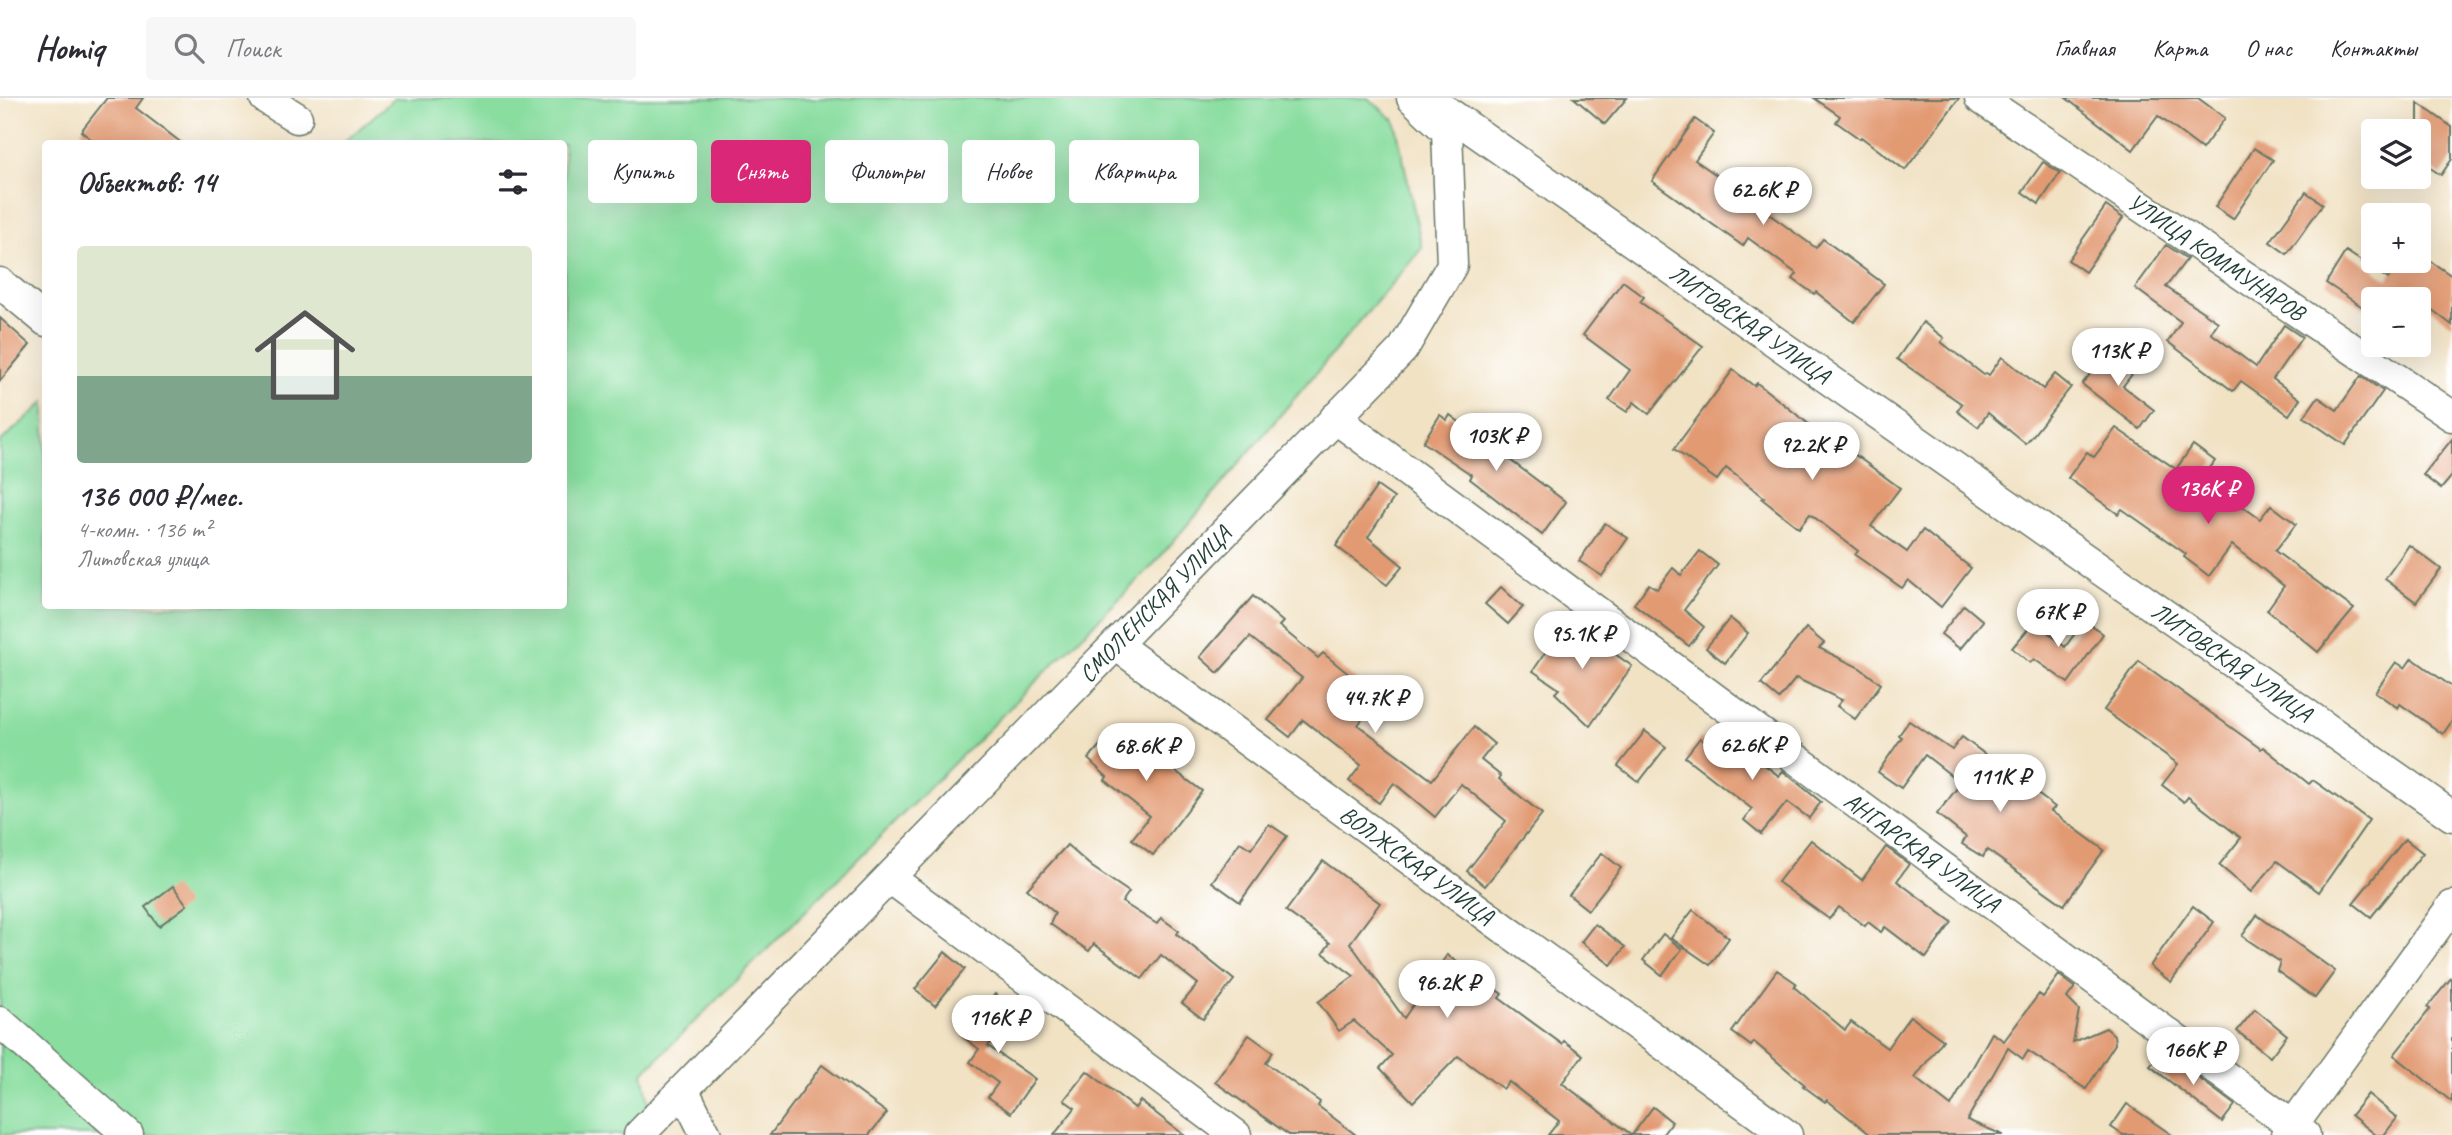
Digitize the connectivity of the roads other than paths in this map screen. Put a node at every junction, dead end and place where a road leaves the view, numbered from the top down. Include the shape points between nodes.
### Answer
1 (265, 98) edge
2 (1412, 98) edge
3 (1427, 98) edge
4 (1980, 98) edge
5 (297, 118) dead end
6 (0, 283) edge
7 (42, 318) edge
8 (2452, 416) edge
9 (1335, 418) junction
10 (1116, 645) junction
11 (2452, 816) edge
12 (890, 878) junction
13 (2452, 906) edge
14 (0, 1022) edge
15 (684, 1091) junction
16 (2294, 1132) edge
17 (128, 1135) edge
18 (639, 1135) edge
19 (706, 1135) edge
20 (1236, 1135) edge
21 (1787, 1135) edge

1 - 5 street
2 - 9 street, СМОЛЕНСКАЯ УЛИЦА via 1447,131 1452,265 1403,349
3 - 11 street, ЛИТОВСКАЯ УЛИЦА
4 - 8 street, УЛИЦА КОММУНАРОВ
6 - 7 street
9 - 10 street, СМОЛЕНСКАЯ УЛИЦА
9 - 16 street, АНГАРСКАЯ УЛИЦА
10 - 12 street, СМОЛЕНСКАЯ УЛИЦА
10 - 21 street, ВОЛЖСКАЯ УЛИЦА
12 - 15 street, СМОЛЕНСКАЯ УЛИЦА
12 - 20 street
13 - 16 street
14 - 17 street
15 - 18 street, СМОЛЕНСКАЯ УЛИЦА
15 - 19 street

